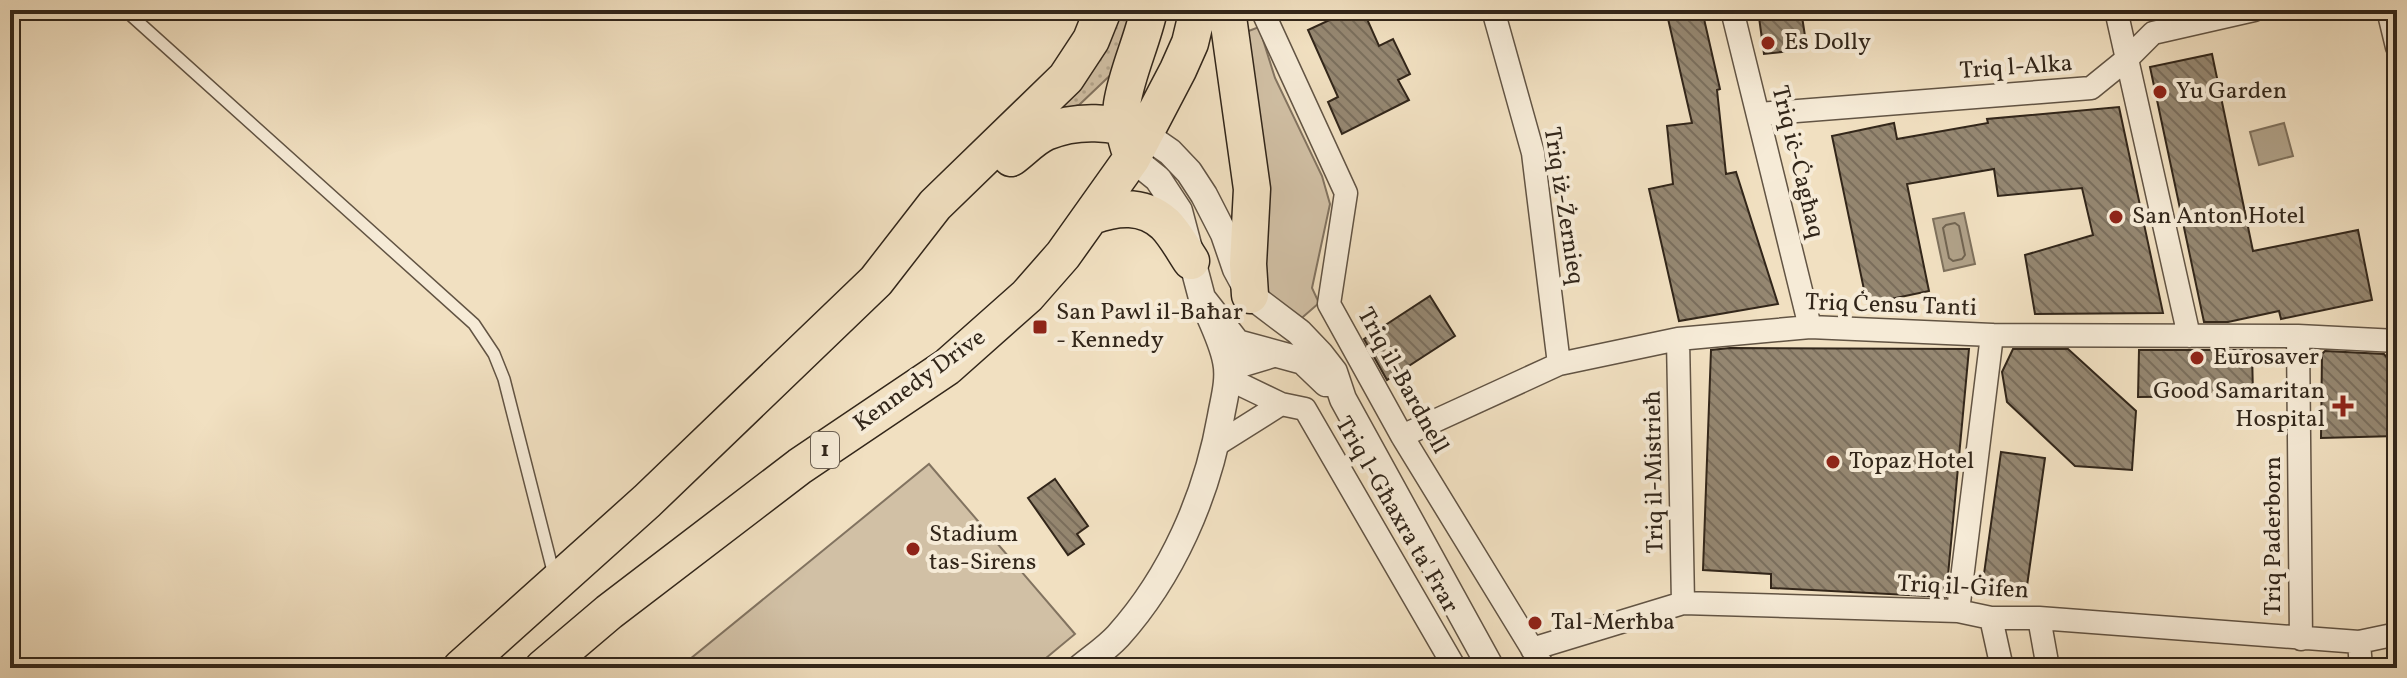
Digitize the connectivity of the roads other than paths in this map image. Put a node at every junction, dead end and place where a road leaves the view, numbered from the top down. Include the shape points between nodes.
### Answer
1 (125, 10) edge
2 (1103, 10) edge
3 (1149, 10) edge
4 (1198, 10) edge
5 (1227, 10) edge
6 (1262, 10) edge
7 (1493, 10) edge
8 (1732, 10) edge
9 (2116, 10) edge
10 (2254, 10) edge
11 (2388, 10) edge
12 (2397, 47) edge
13 (2128, 58) junction
14 (1759, 114) junction
15 (1133, 139) junction
16 (1092, 216) junction
17 (1191, 261) junction
18 (1250, 295) junction
19 (839, 317) junction
20 (1810, 327) junction
21 (1992, 335) junction
22 (2189, 336) junction
23 (2298, 336) junction
24 (1678, 339) junction
25 (2397, 341) edge
26 (1229, 363) junction
27 (1559, 364) junction
28 (1343, 399) junction
29 (1281, 404) junction
30 (1402, 436) junction
31 (1216, 445) junction
32 (556, 582) junction
33 (1683, 603) junction
34 (1958, 611) junction
35 (1991, 618) junction
36 (2039, 618) junction
37 (2397, 634) edge
38 (2301, 639) junction
39 (2359, 642) junction
40 (1538, 658) edge
41 (461, 668) edge
42 (543, 668) edge
43 (1080, 668) edge
44 (1455, 668) edge
45 (1491, 668) edge
46 (2002, 668) edge
47 (2048, 668) edge
48 (2361, 668) edge

1 - 32 lane via 474,324 504,379
2 - 19 highway via 1066,78 935,205 876,281
3 - 15 highway via 1122,105
4 - 15 highway, Kennedy Drive / 1 via 1190,43
5 - 18 highway via 1252,189
6 - 30 street, Triq il-Bardnell via 1346,193 1329,304
7 - 27 street, Triq iż-Żernieq via 1533,153
8 - 14 street, Triq iċ-Ċagħaq
9 - 13 street
10 - 13 street, Triq l-Alka via 2153,33
11 - 12 street
13 - 14 street, Triq l-Alka via 2091,88
13 - 22 street
14 - 20 street, Triq iċ-Ċagħaq
15 - 16 highway, Kennedy Drive / 1
15 - 17 street via 1179,211
15 - 18 street via 1170,152 1189,172
15 - 19 highway via 1085,123 1045,132 997,169
16 - 17 highway via 1114,208 1151,216 1165,224
16 - 42 highway, Kennedy Drive / 1 via 1027,296 947,367 800,466
17 - 26 street
18 - 26 street
18 - 28 street via 1320,354 1334,372
19 - 32 highway
20 - 21 street, Triq Ċensu Tanti
20 - 24 street, Triq Ċensu Tanti
21 - 22 street, Triq Ċensu Tanti
21 - 34 street
22 - 23 street, Triq Ċensu Tanti
23 - 25 street, Triq Ċensu Tanti
23 - 38 street, Triq Paderborn
24 - 27 street, Triq Ċensu Tanti
24 - 33 street, Triq il-Mistrieħ
26 - 28 street via 1280,354 1303,361
26 - 29 street, Triq l-Għaxra ta' Frar
26 - 31 street
27 - 30 street, Triq Ċensu Tanti
28 - 45 street
29 - 31 street
29 - 44 street, Triq l-Għaxra ta' Frar via 1305,409
30 - 40 street, Triq il-Bardnell
31 - 43 street via 1190,522 1154,590 1116,638
32 - 41 highway
33 - 34 street, Triq il-Ġifen
33 - 40 street, Triq il-Ġifen
34 - 35 street, Triq il-Ġifen
35 - 36 street, Triq il-Ġifen
35 - 46 street
36 - 38 street, Triq il-Ġifen
36 - 47 street
37 - 39 street, Triq il-Ġifen
38 - 39 street, Triq il-Ġifen
39 - 48 street

